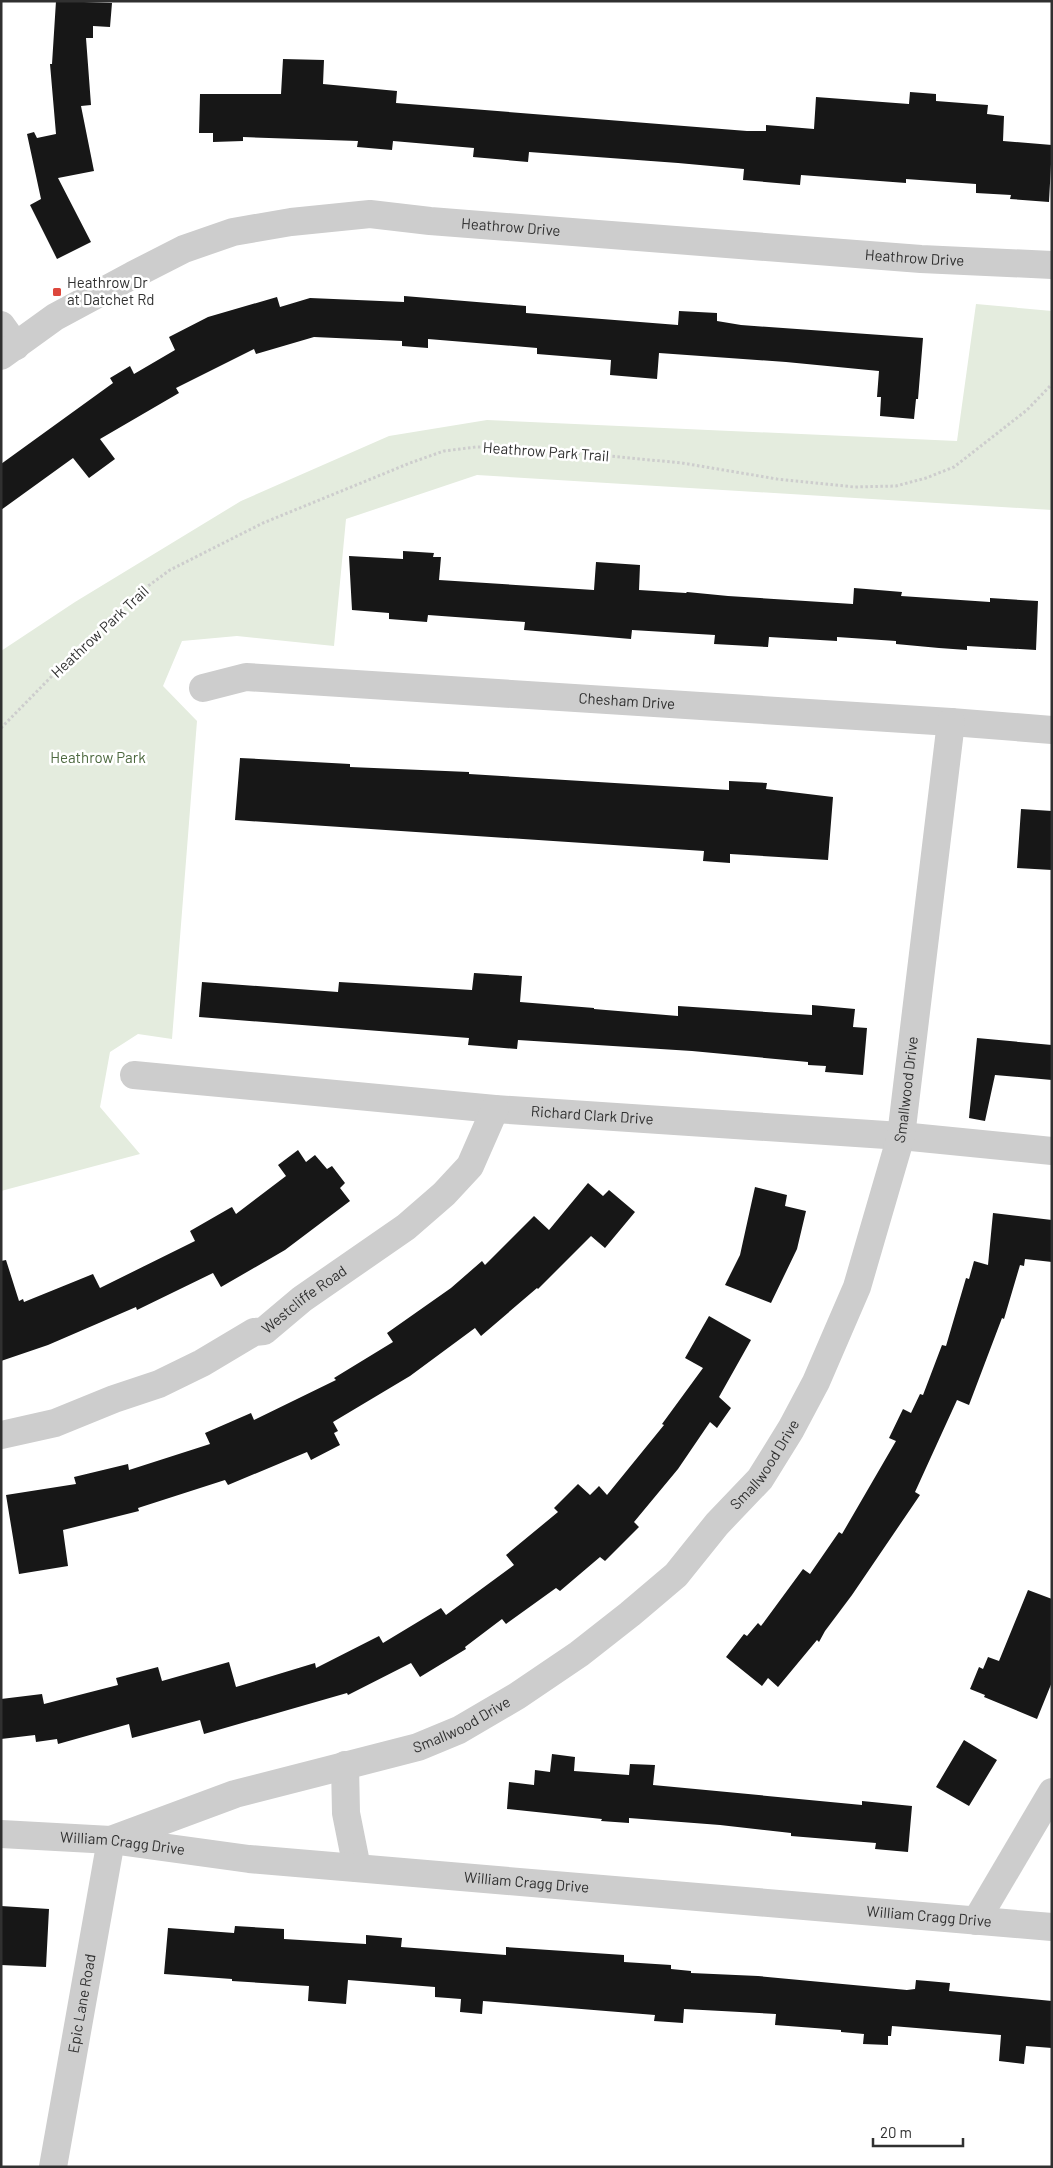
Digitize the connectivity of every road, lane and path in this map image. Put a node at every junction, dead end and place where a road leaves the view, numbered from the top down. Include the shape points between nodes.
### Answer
1 (1052, 265) edge
2 (6, 342) edge
3 (1052, 384) edge
4 (202, 688) dead end
5 (951, 722) junction
6 (1, 728) edge
7 (1052, 730) edge
8 (134, 1075) dead end
9 (495, 1109) junction
10 (901, 1136) junction
11 (1052, 1151) edge
12 (1, 1435) edge
13 (346, 1765) junction
14 (1052, 1792) edge
15 (1, 1834) edge
16 (111, 1840) junction
17 (357, 1868) junction
18 (976, 1921) junction
19 (1052, 1928) edge
20 (53, 2167) edge

1 - 2 street, Heathrow Drive via 921,259 370,214 233,232 184,249
3 - 6 path, Heathrow Park Trail via 1027,410 954,467 896,486 854,487 682,463 515,447 476,447 444,452 410,463 263,523 170,570 133,597 104,624
4 - 5 street, Chesham Drive via 246,677
5 - 7 street, Chesham Drive
5 - 10 street, Smallwood Drive
8 - 9 street, Richard Clark Drive
9 - 10 street, Richard Clark Drive
9 - 12 street, Westcliffe Road via 470,1166 444,1194 264,1331 254,1332 159,1384 55,1422
10 - 11 street, Richard Clark Drive
10 - 13 street, Smallwood Drive via 857,1287 816,1382 760,1479 717,1524 676,1575 579,1654 459,1730 418,1747
13 - 16 street, Smallwood Drive via 235,1794
13 - 17 street via 346,1813
14 - 18 street
15 - 16 street, William Cragg Drive
16 - 17 street, William Cragg Drive via 249,1859
16 - 20 street, Epic Lane Road
17 - 18 street, William Cragg Drive
18 - 19 street, William Cragg Drive

